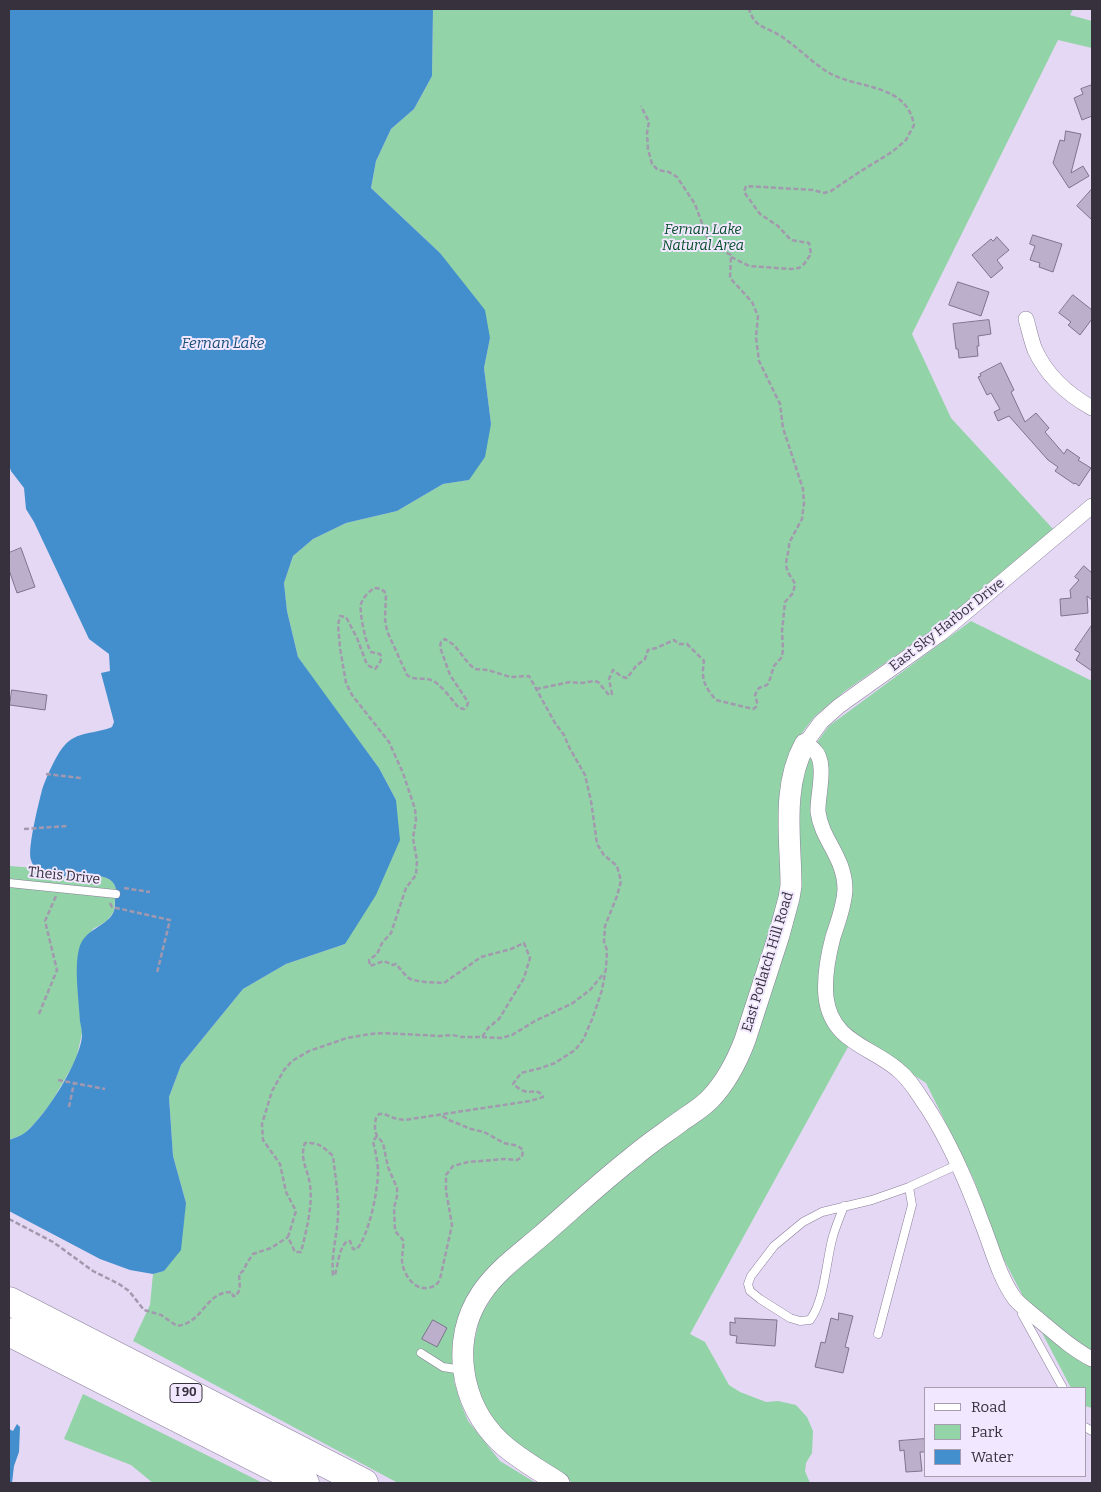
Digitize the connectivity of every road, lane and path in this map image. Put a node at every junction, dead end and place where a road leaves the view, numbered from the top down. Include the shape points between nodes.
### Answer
1 (749, 9) edge
2 (641, 106) dead end
3 (731, 258) junction
4 (1026, 319) dead end
5 (1092, 408) edge
6 (1092, 506) edge
7 (536, 689) junction
8 (805, 744) junction
9 (46, 774) dead end
10 (81, 778) dead end
11 (67, 826) dead end
12 (24, 829) dead end
13 (9, 882) edge
14 (60, 888) junction
15 (117, 891) joint
16 (150, 892) dead end
17 (112, 907) dead end
18 (605, 971) junction
19 (157, 973) dead end
20 (39, 1014) dead end
21 (482, 1037) junction
22 (58, 1080) dead end
23 (74, 1083) junction
24 (105, 1089) dead end
25 (69, 1107) dead end
26 (439, 1114) junction
27 (377, 1136) junction
28 (959, 1164) junction
29 (909, 1187) junction
30 (844, 1206) junction
31 (9, 1219) edge
32 (288, 1237) junction
33 (9, 1301) edge
34 (1026, 1309) junction
35 (9, 1332) edge
36 (878, 1334) dead end
37 (421, 1353) dead end
38 (1092, 1359) edge
39 (463, 1370) junction
40 (1062, 1387) edge
41 (305, 1483) edge
42 (364, 1483) edge
43 (559, 1483) edge

1 - 3 path via 757,24 779,35 830,73 883,90 899,99 909,111 914,125 906,140 892,152 831,191 746,186 744,192 760,214 791,240 809,243 811,254 799,268 791,269 749,266
2 - 3 path via 649,122 648,149 652,164 676,177 695,204 713,246
3 - 7 path via 730,278 752,302 758,316 756,337 760,360 780,404 782,428 803,489 802,519 789,543 786,562 795,584 793,594 785,602 782,657 774,666 767,685 759,688 755,695 757,702 753,708 716,700 702,675 704,661 687,644 674,640 648,650 645,659 627,678 613,670 609,679 612,694 594,681
4 - 5 street via 1034,348 1050,374 1060,386
6 - 8 street, East Sky Harbor Drive via 940,634 839,706
7 - 18 path via 585,775 597,844 604,856 617,866 621,881 604,926
7 - 21 path via 529,676 510,678 475,669 460,650 445,639 440,648 450,675 468,702 464,709 459,708 430,679 407,675 387,631 385,591 374,588 360,605 368,648 382,658 375,669 366,662 346,618 340,616 340,648 346,683 389,742 416,809 413,838 416,875 406,888 391,933 369,960 370,966 384,961 396,964 412,980 444,983 482,957 524,944 530,958 524,978 499,1018
8 - 28 street via 819,758 821,824 844,877 844,898 827,970 831,1016 844,1034 905,1076 942,1130
8 - 39 street, East Potlatch Hill Road via 790,790 789,898 745,1040 732,1070 710,1099 632,1157 491,1281 474,1306 468,1322 462,1354
9 - 10 path
11 - 12 path
13 - 14 lane, Theis Drive
14 - 15 lane, Theis Drive
14 - 20 path via 46,921 57,970
15 - 16 path
17 - 19 path via 170,920
18 - 21 path via 573,1004 512,1035
18 - 26 path via 593,1017 575,1050 541,1068 521,1073 513,1084 524,1091 541,1093 544,1097
21 - 32 path via 370,1034 346,1038 309,1051 284,1070 272,1091 262,1124 263,1140 280,1164 286,1192 296,1212
22 - 23 path
23 - 24 path
23 - 25 path
26 - 27 path via 404,1120 379,1114 375,1123
26 - 27 path via 523,1150 522,1157 516,1160 468,1162 453,1166 446,1175 452,1225 439,1282 435,1285 422,1288 413,1283 404,1267 403,1240 394,1231 396,1188 383,1143
27 - 32 path via 373,1141 378,1172 363,1242 353,1249 350,1241 345,1242 335,1275 332,1261 338,1212 332,1156 314,1142 305,1143 302,1152 310,1193 301,1252 295,1252
28 - 29 lane
28 - 34 street via 998,1265 1015,1298
29 - 30 lane
29 - 36 lane via 912,1204
30 - 30 lane via 803,1222 774,1246 751,1276 750,1291 790,1318 810,1320 820,1297 833,1236
31 - 32 path via 53,1242 93,1271 119,1284 144,1310 161,1315 177,1326 199,1315 214,1296 232,1292 236,1296 240,1289 240,1274 253,1254
33 - 42 highway, I 90
34 - 38 street
34 - 40 lane via 1022,1314
35 - 41 highway, I 90
37 - 39 lane via 442,1367
39 - 43 street, East Potlatch Hill Road via 472,1403 488,1429 514,1453

